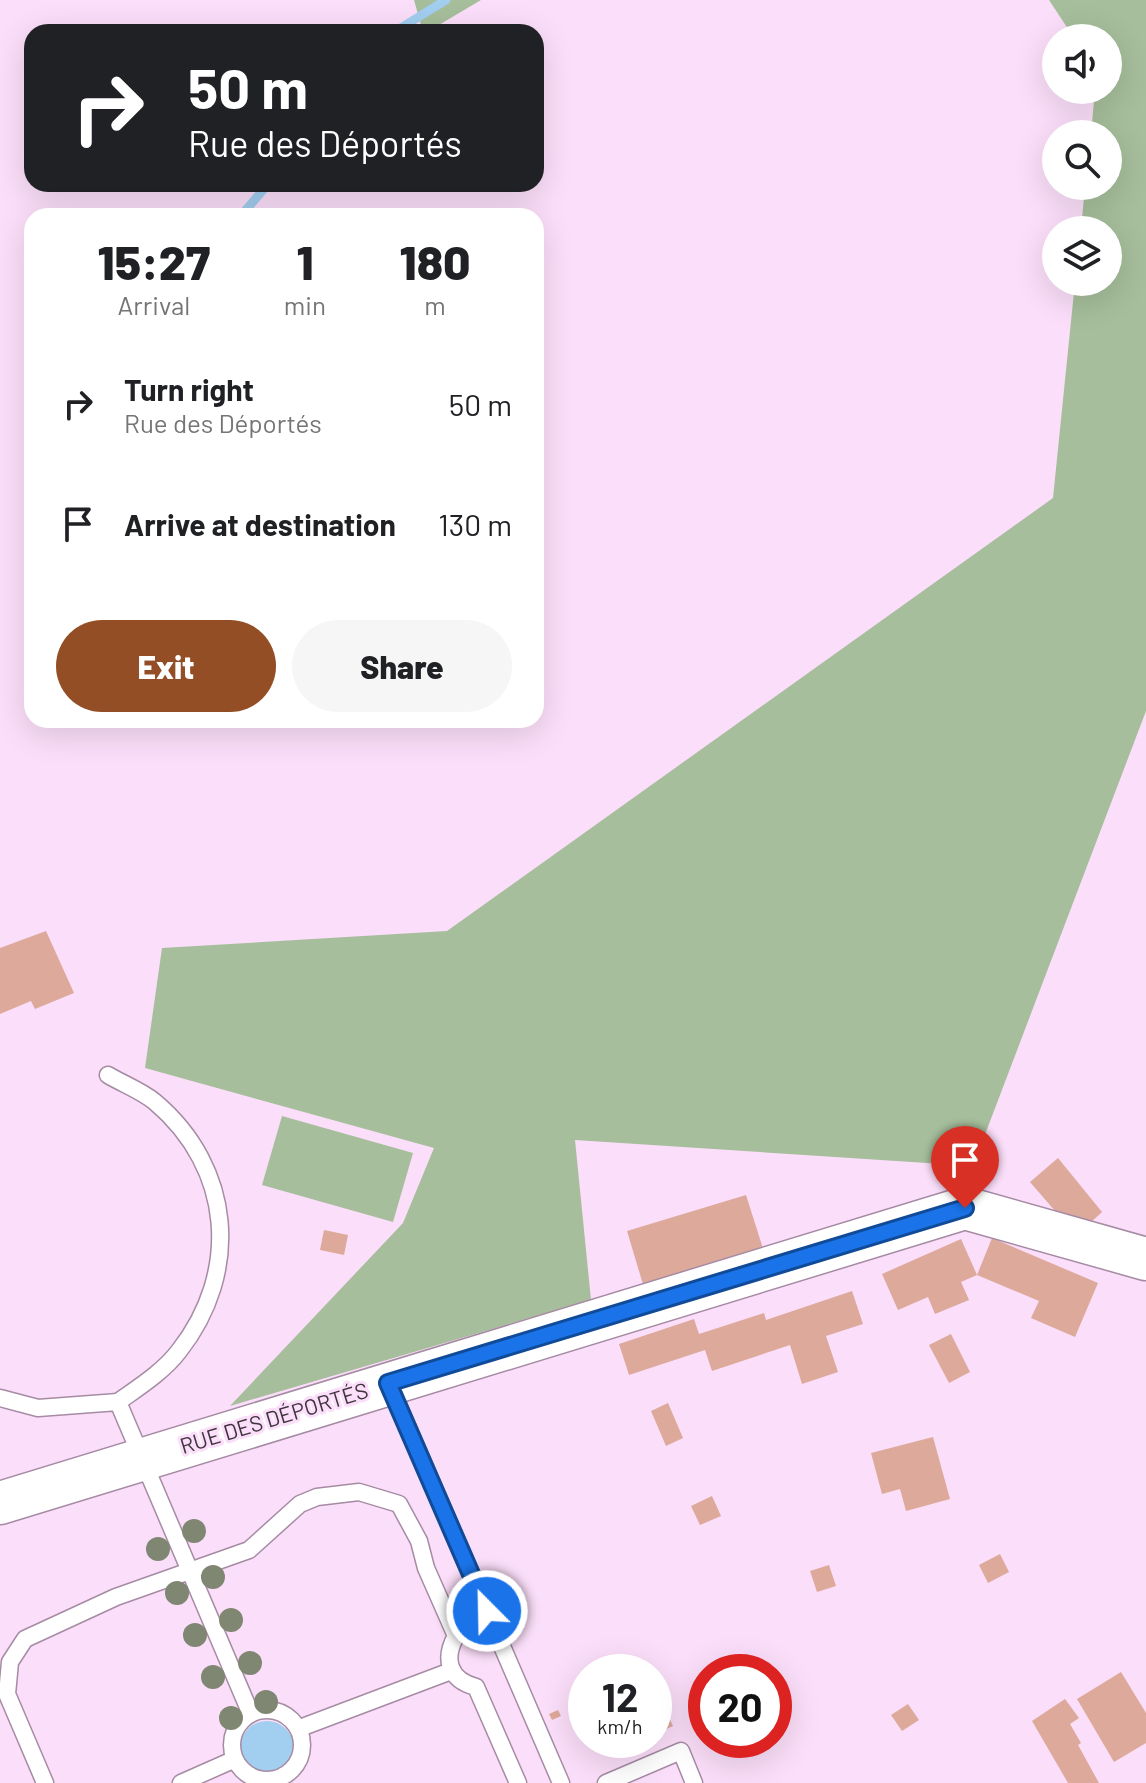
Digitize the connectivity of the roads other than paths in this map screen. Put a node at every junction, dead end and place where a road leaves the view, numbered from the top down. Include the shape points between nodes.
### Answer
1 (108, 1075) dead end
2 (1146, 1259) edge
3 (388, 1383) junction
4 (0, 1398) edge
5 (118, 1402) junction
6 (142, 1459) junction
7 (0, 1503) edge
8 (188, 1570) junction
9 (451, 1671) junction
10 (250, 1712) junction
11 (300, 1728) junction
12 (233, 1760) junction
13 (284, 1781) edge
14 (45, 1783) edge
15 (181, 1783) edge
16 (518, 1783) edge
17 (561, 1783) edge
18 (606, 1783) edge
19 (694, 1783) edge

1 - 5 lane via 154,1100 188,1134 218,1200 221,1261 206,1312 178,1353
2 - 3 street, RUE DES DÉPORTÉS via 965,1208
3 - 6 street, RUE DES DÉPORTÉS
3 - 17 lane
4 - 5 lane via 38,1408
5 - 6 lane
6 - 7 street, RUE DES DÉPORTÉS
6 - 8 lane
8 - 9 lane via 249,1550 300,1504 317,1497 359,1492 380,1496 399,1504 419,1541 456,1636 447,1651
8 - 10 lane
8 - 14 lane via 25,1639 10,1662 7,1694
9 - 11 lane
9 - 16 lane via 476,1687
10 - 11 lane via 279,1710
10 - 12 lane via 231,1735
11 - 13 lane via 303,1755
12 - 13 lane via 250,1778
12 - 15 lane
18 - 19 lane via 681,1751

